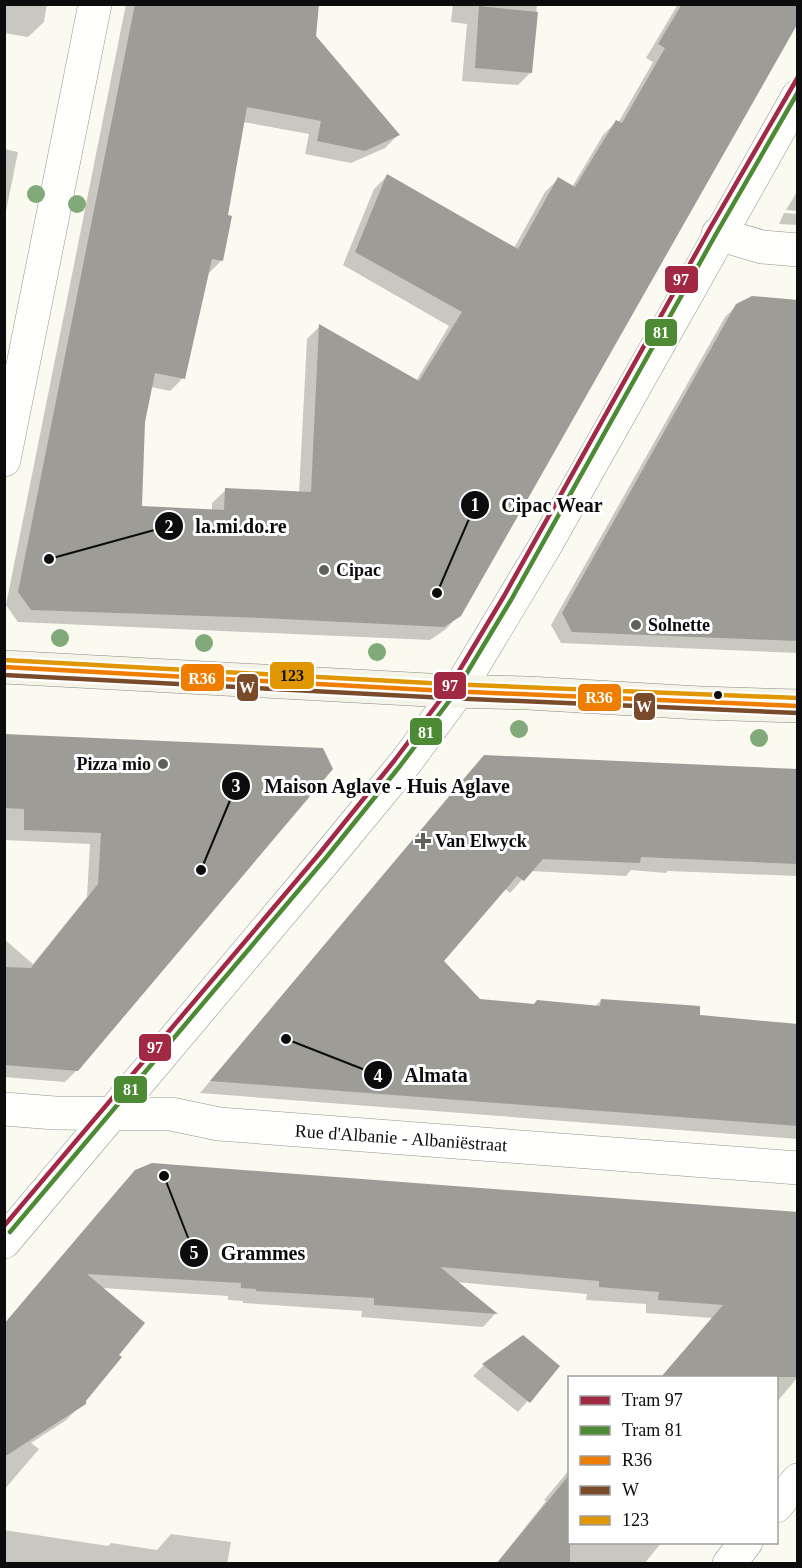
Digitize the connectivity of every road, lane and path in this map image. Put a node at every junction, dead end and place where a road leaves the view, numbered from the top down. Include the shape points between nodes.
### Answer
1 (95, 4) edge
2 (798, 96) edge
3 (718, 234) junction
4 (798, 250) edge
5 (4, 460) edge
6 (4, 667) edge
7 (458, 691) junction
8 (798, 706) edge
9 (4, 1108) edge
10 (113, 1113) junction
11 (798, 1168) edge
12 (4, 1242) edge
13 (798, 1480) edge
14 (778, 1505) edge
15 (744, 1544) edge
16 (729, 1563) edge

1 - 5 street
2 - 3 street
3 - 4 street via 762,247
3 - 7 street via 544,548
6 - 7 main road
7 - 8 main road
7 - 10 street via 406,762
9 - 10 street, Rue d'Albanie - Albaniëstraat
10 - 11 street, Rue d'Albanie - Albaniëstraat via 171,1114 219,1124
10 - 12 street
13 - 14 street
15 - 16 street

